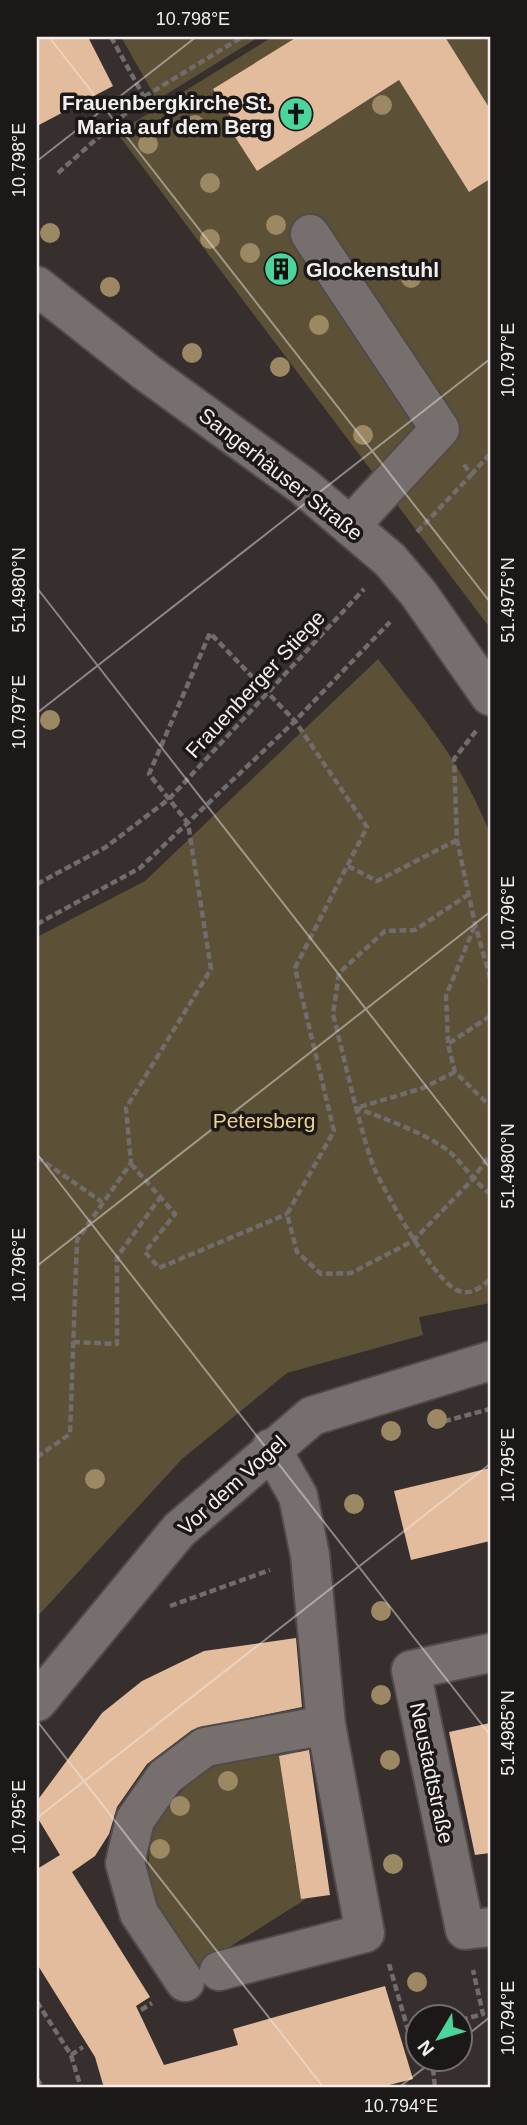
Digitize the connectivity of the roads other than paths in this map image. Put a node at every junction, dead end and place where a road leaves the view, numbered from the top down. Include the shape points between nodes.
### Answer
1 (310, 234) dead end
2 (37, 286) edge
3 (350, 526) junction
4 (487, 709) edge
5 (490, 1361) edge
6 (271, 1448) junction
7 (490, 1653) edge
8 (37, 1702) edge
9 (326, 1725) junction
10 (490, 1927) edge

1 - 3 street via 440,429
2 - 3 street, Sangerhäuser Straße
3 - 4 street, Sangerhäuser Straße via 390,560 418,593
5 - 6 street, Vor dem Vogel via 312,1416
6 - 8 street, Vor dem Vogel via 179,1530
6 - 9 street via 298,1496 310,1555
7 - 10 street, Neustadtstraße via 411,1670 465,1930
9 - 9 street via 205,1748 165,1777 135,1820 125,1863 139,1913 202,1976 365,1933

